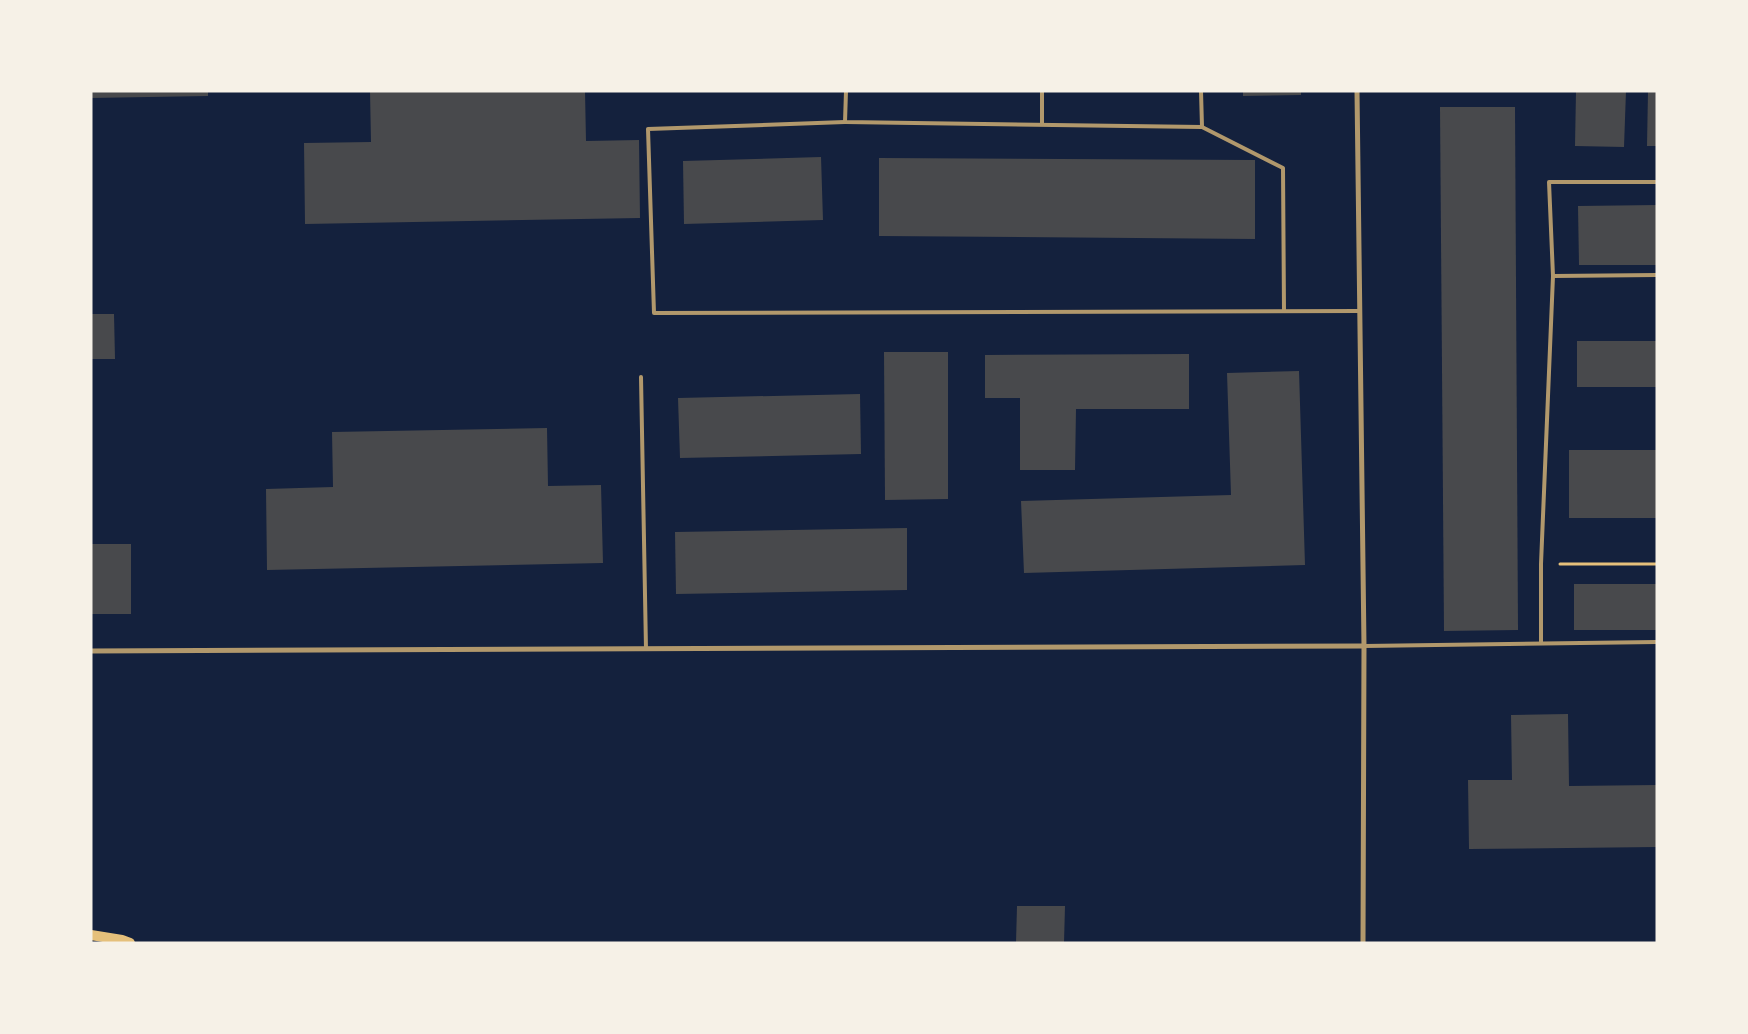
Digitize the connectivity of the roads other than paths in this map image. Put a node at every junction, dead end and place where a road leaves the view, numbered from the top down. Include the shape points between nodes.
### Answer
1 (846, 91) edge
2 (1042, 91) edge
3 (1200, 91) edge
4 (1357, 91) edge
5 (845, 122) junction
6 (1042, 124) junction
7 (1202, 127) junction
8 (1657, 182) edge
9 (1657, 275) edge
10 (1553, 276) junction
11 (1284, 311) junction
12 (1360, 311) junction
13 (641, 377) dead end
14 (1657, 642) edge
15 (1541, 643) junction
16 (1364, 646) junction
17 (646, 649) junction
18 (91, 651) edge
19 (91, 935) edge
20 (130, 943) edge
21 (1363, 943) edge

1 - 5 lane
2 - 6 lane
3 - 7 lane
4 - 12 street
5 - 6 lane
5 - 11 lane via 648,129 654,313
6 - 7 lane
7 - 11 lane via 1283,168
8 - 10 lane via 1550,182
9 - 10 lane
10 - 15 lane via 1540,564
11 - 12 lane
12 - 16 street
13 - 17 lane
14 - 15 lane
15 - 16 lane
16 - 17 street
16 - 21 street
17 - 18 street
19 - 20 main road

